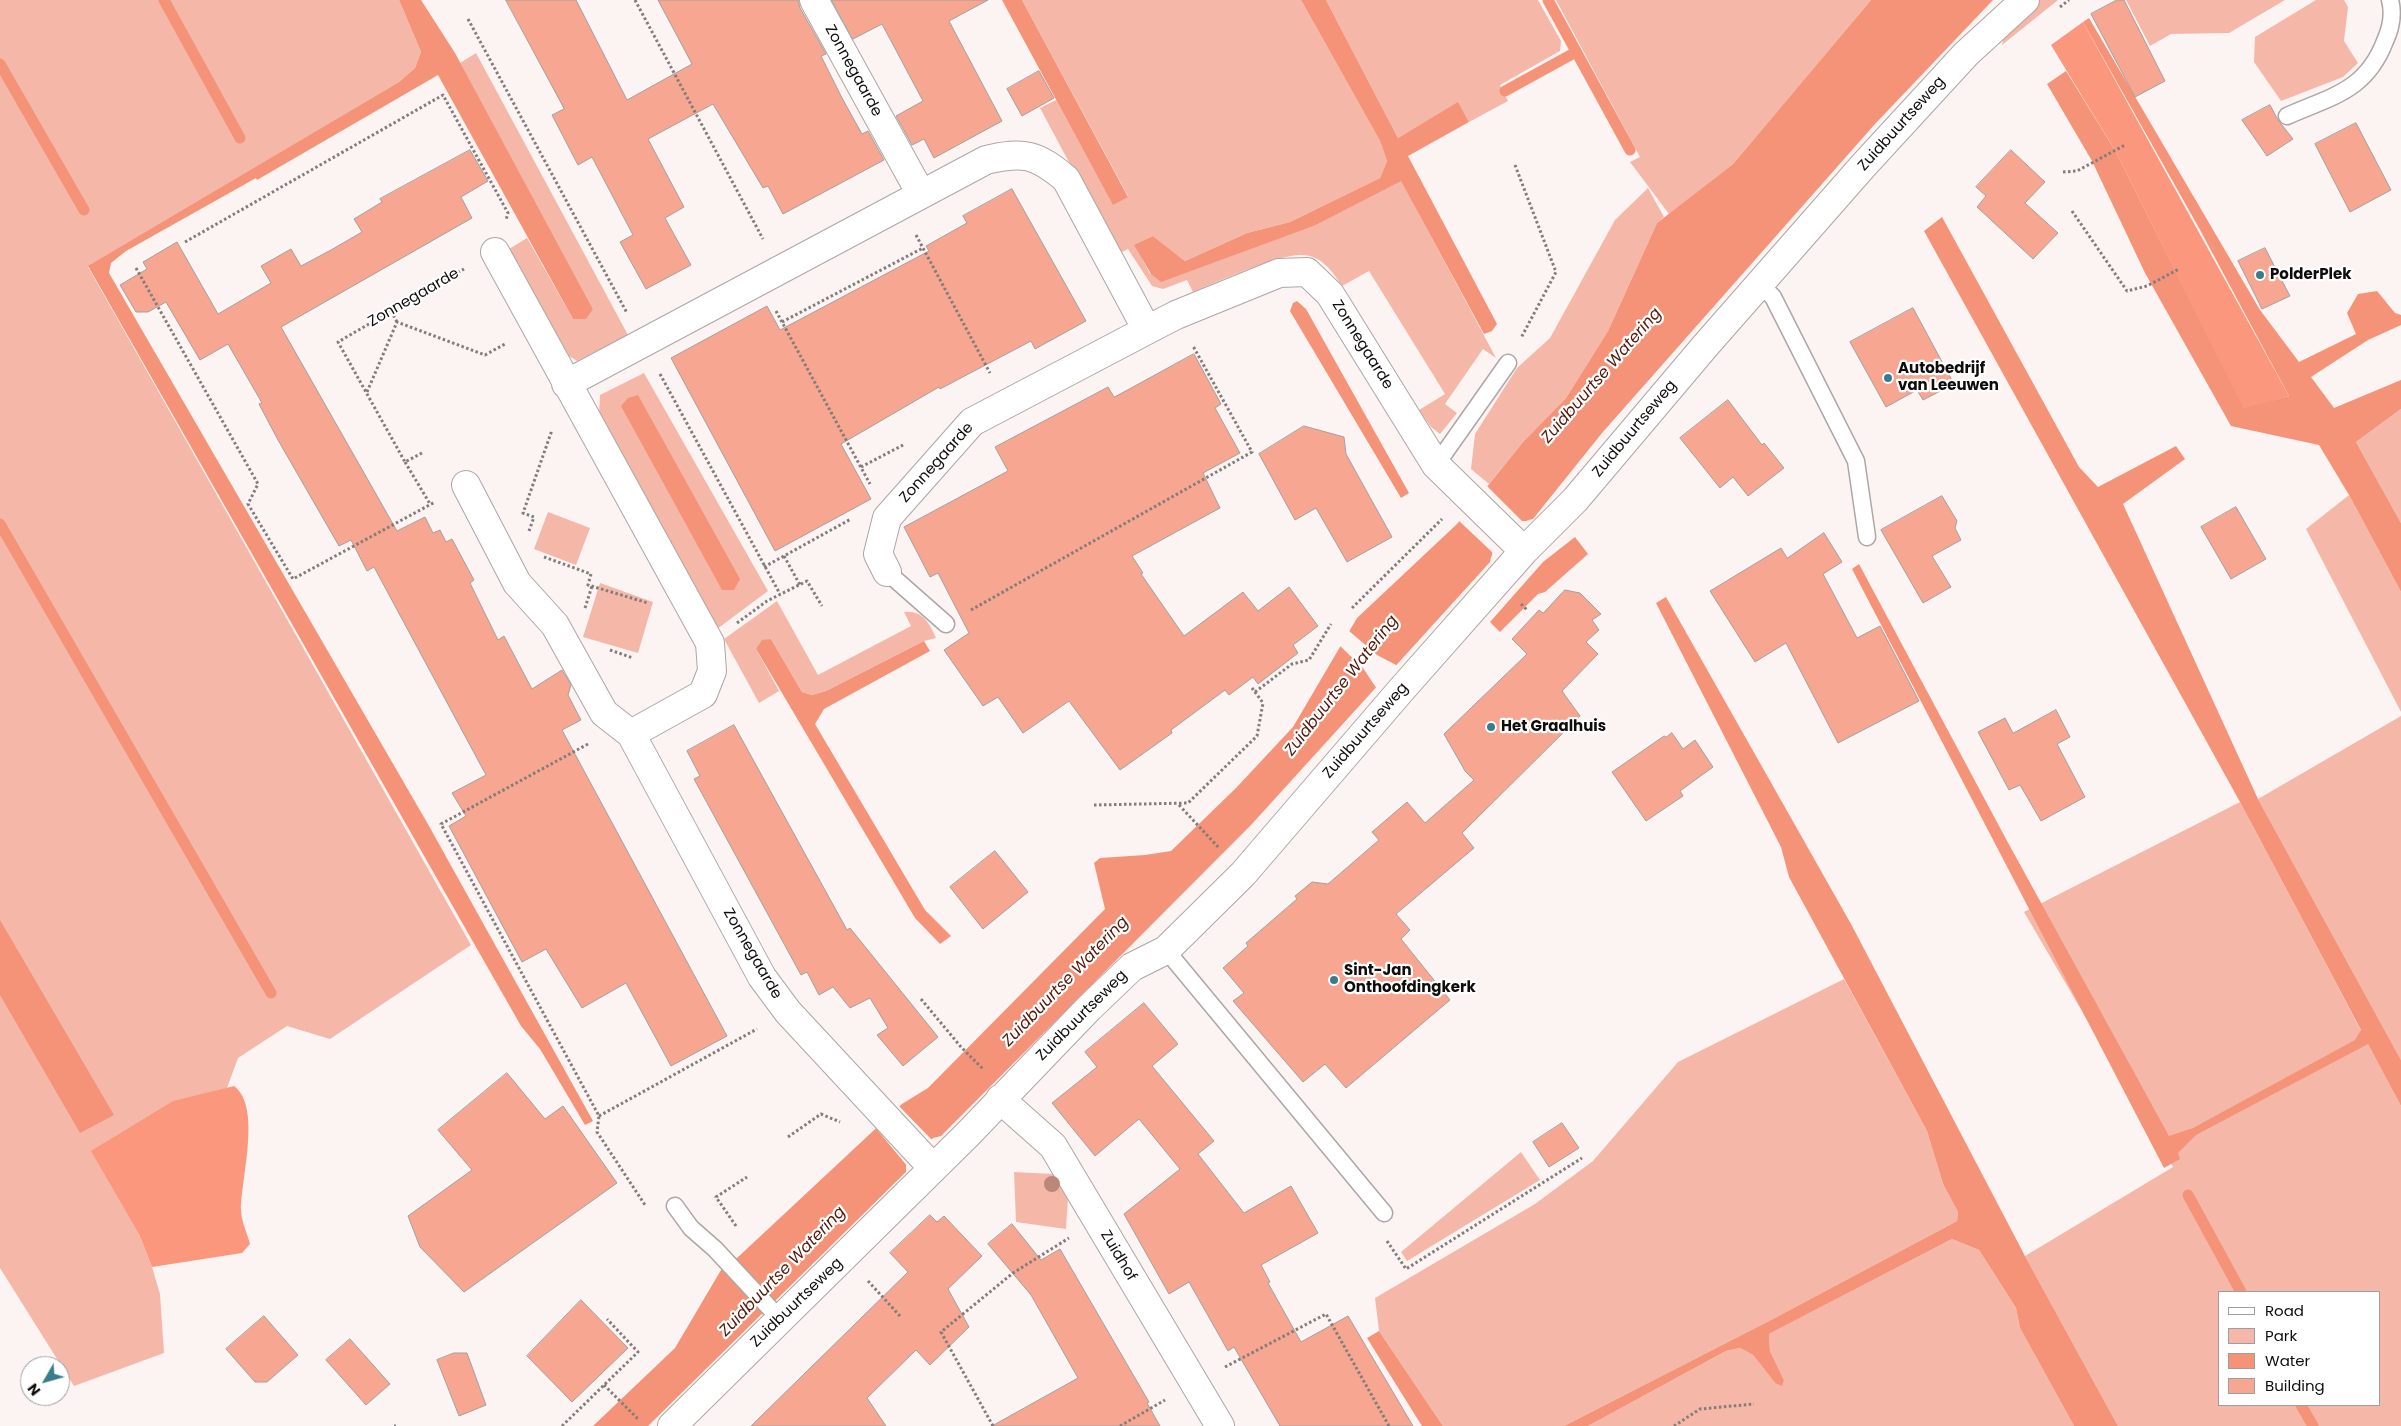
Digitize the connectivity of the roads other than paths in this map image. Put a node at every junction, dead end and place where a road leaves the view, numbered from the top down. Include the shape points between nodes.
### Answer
1 (814, 0) edge
2 (2025, 0) edge
3 (2390, 0) edge
4 (2287, 116) dead end
5 (911, 200) junction
6 (495, 252) road end
7 (1760, 284) junction
8 (1147, 330) junction
9 (1508, 363) road end
10 (566, 384) junction
11 (1436, 466) junction
12 (466, 486) road end
13 (1867, 537) dead end
14 (1517, 545) junction
15 (886, 572) joint
16 (946, 624) road end
17 (623, 727) junction
18 (1166, 950) junction
19 (995, 1088) junction
20 (927, 1162) junction
21 (675, 1206) dead end
22 (1384, 1213) road end
23 (776, 1314) junction
24 (672, 1426) edge
25 (1220, 1426) edge

1 - 5 street, Zonnegaarde
2 - 7 street, Zuidbuurtseweg via 1966,54
3 - 4 lane via 2391,26 2369,72 2349,88
5 - 8 street via 986,160 1007,155 1029,156 1050,166 1066,179
5 - 10 street
6 - 10 street
7 - 13 lane via 1773,297 1856,461
7 - 14 street, Zuidbuurtseweg via 1575,500
8 - 11 street, Zonnegaarde via 1176,314 1279,273 1307,272 1330,294
8 - 15 street, Zonnegaarde via 972,422 882,508 878,554
9 - 11 lane
10 - 17 street via 710,643 712,671 703,694
11 - 14 street, Zonnegaarde
12 - 17 street, Zonnegaarde via 517,583 555,625 604,713
14 - 18 street, Zuidbuurtseweg via 1402,689 1243,874
15 - 16 lane
17 - 20 street, Zonnegaarde via 762,978 788,1012
18 - 19 street, Zuidbuurtseweg via 1132,967
18 - 22 lane
19 - 20 street, Zuidbuurtseweg
19 - 25 street, Zuidhof via 1053,1146
20 - 23 street, Zuidbuurtseweg via 845,1256
21 - 23 lane via 691,1228
23 - 24 street, Zuidbuurtseweg

